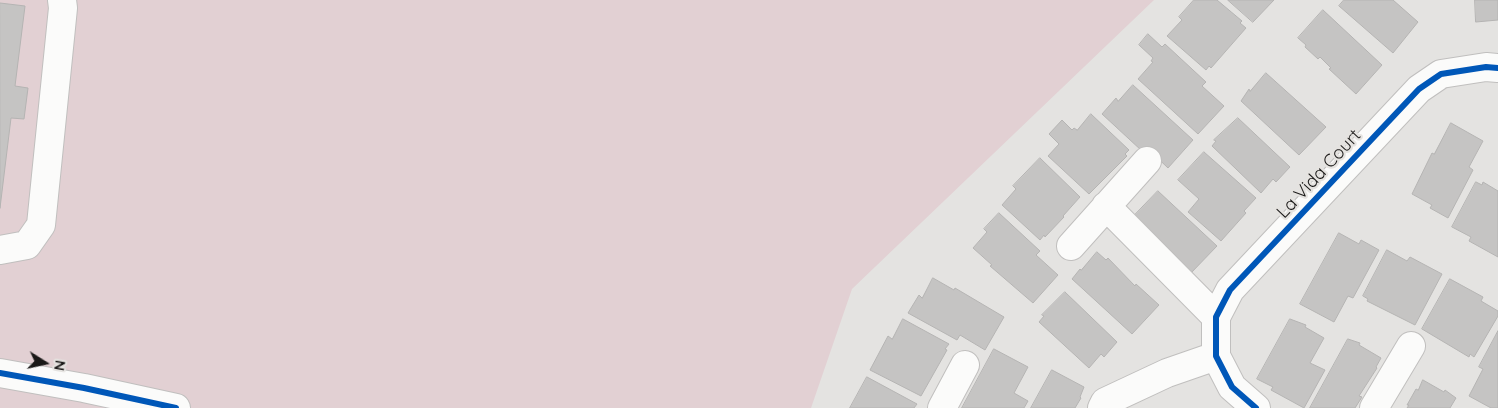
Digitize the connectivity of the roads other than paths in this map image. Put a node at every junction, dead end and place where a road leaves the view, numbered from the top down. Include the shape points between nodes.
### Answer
1 (62, 0) edge
2 (1498, 68) edge
3 (1147, 160) dead end
4 (1106, 206) junction
5 (1070, 246) dead end
6 (0, 250) edge
7 (1216, 317) junction
8 (1411, 346) dead end
9 (1216, 356) junction
10 (965, 366) dead end
11 (0, 373) edge
12 (176, 408) edge
13 (942, 408) edge
14 (1102, 408) edge
15 (1256, 408) edge
16 (1374, 408) edge

1 - 6 street via 41,225 27,245
2 - 7 street, La Vida Court via 1441,74 1419,89 1230,290
3 - 4 street
4 - 5 street
4 - 7 street
7 - 9 street, La Vida Court
8 - 16 street
9 - 14 street via 1167,373 1105,402
9 - 15 street via 1232,387
10 - 13 street
11 - 12 street

